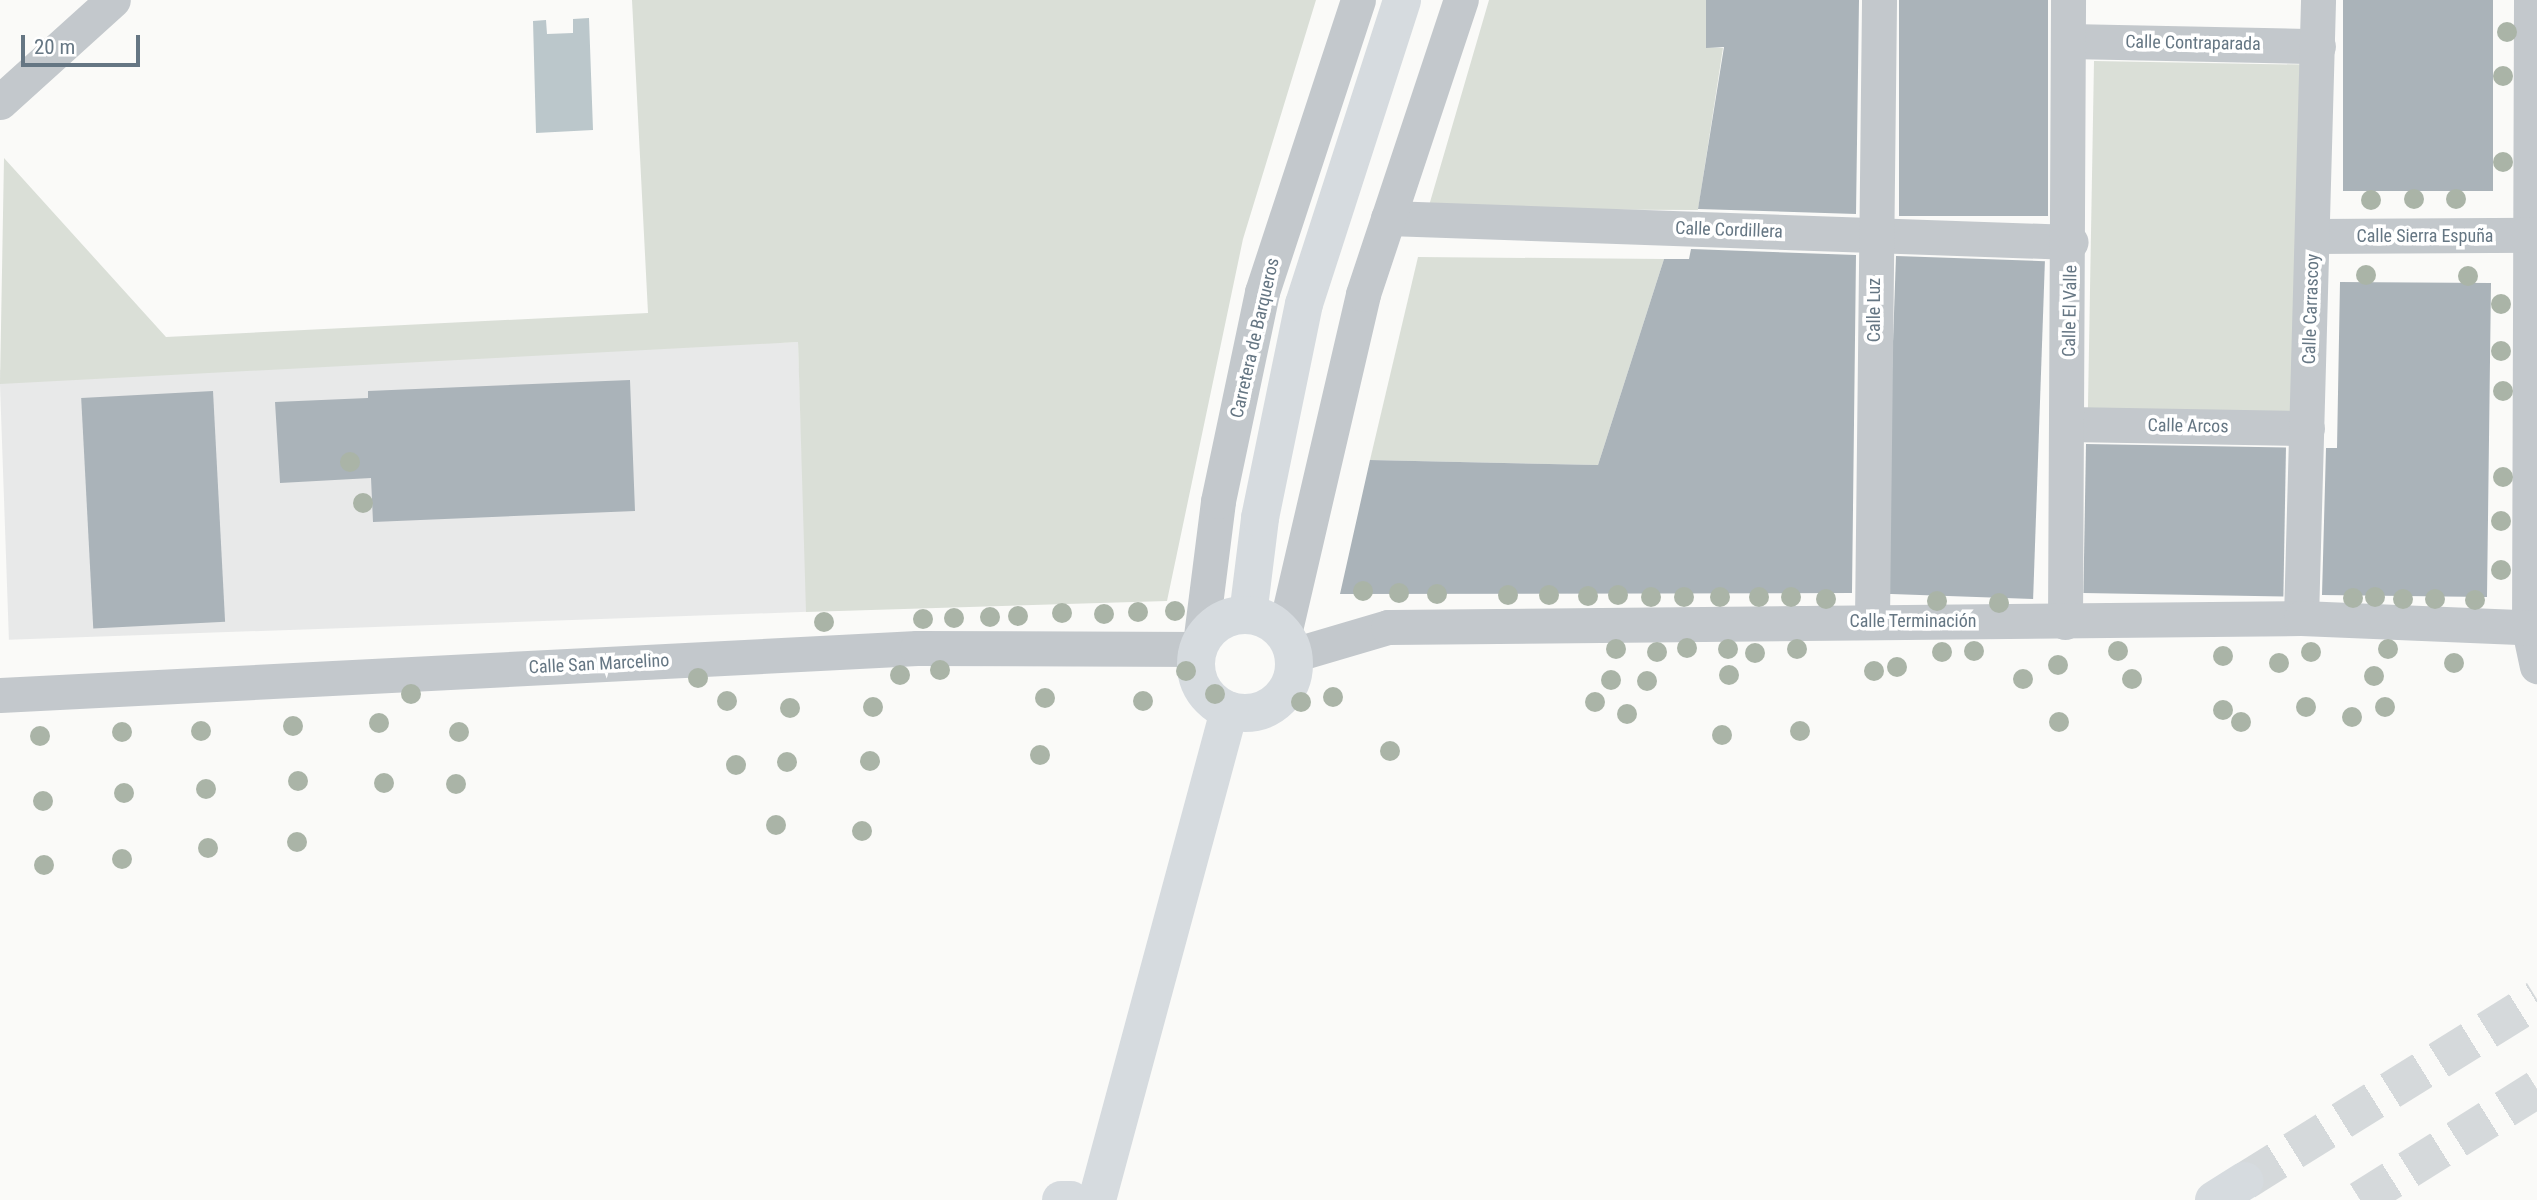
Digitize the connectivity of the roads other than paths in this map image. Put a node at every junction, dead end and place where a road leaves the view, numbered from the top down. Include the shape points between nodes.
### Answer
1 (113, 0) edge
2 (1358, 0) edge
3 (1402, 0) edge
4 (1461, 0) edge
5 (1879, 0) edge
6 (2068, 0) edge
7 (2318, 0) edge
8 (2530, 0) edge
9 (2069, 41) junction
10 (2318, 46) junction
11 (0, 102) edge
12 (1388, 218) junction
13 (1874, 235) junction
14 (2534, 235) edge
15 (2314, 236) junction
16 (2071, 242) junction
17 (2068, 424) junction
18 (2307, 428) junction
19 (1248, 615) junction
20 (2301, 618) junction
21 (1872, 620) junction
22 (2065, 622) junction
23 (2533, 628) edge
24 (1289, 645) junction
25 (1199, 647) junction
26 (2537, 666) edge
27 (0, 695) edge
28 (1229, 711) junction
29 (1061, 1200) edge
30 (1070, 1200) edge
31 (1097, 1200) edge

1 - 11 street
2 - 25 street, Carretera de Barqueros via 1262,292 1218,501
3 - 19 main road via 1304,304 1261,518
4 - 12 street
5 - 13 street, Calle Luz
6 - 9 street, Calle El Valle
7 - 10 street, Calle Carrascoy
8 - 14 street
9 - 10 street, Calle Contraparada
9 - 16 street, Calle El Valle
10 - 15 street, Calle Carrascoy
12 - 13 street, Calle Cordillera
12 - 24 street via 1363,294
13 - 16 street, Calle Cordillera
13 - 21 street, Calle Luz
14 - 15 street, Calle Sierra Espuña
14 - 23 street
15 - 18 street, Calle Carrascoy
16 - 17 street, Calle El Valle
17 - 18 street, Calle Arcos
17 - 22 street, Calle El Valle
18 - 20 street, Calle Carrascoy
19 - 24 main road via 1275,624
19 - 25 main road via 1220,622
20 - 22 street, Calle Terminación
20 - 23 street, Calle Terminación
21 - 22 street, Calle Terminación
21 - 24 street, Calle Terminación via 1388,627
23 - 26 street
24 - 28 main road via 1290,684 1272,706
25 - 27 street, Calle San Marcelino via 917,648
25 - 28 main road via 1196,664 1205,693
28 - 31 main road
29 - 30 main road

